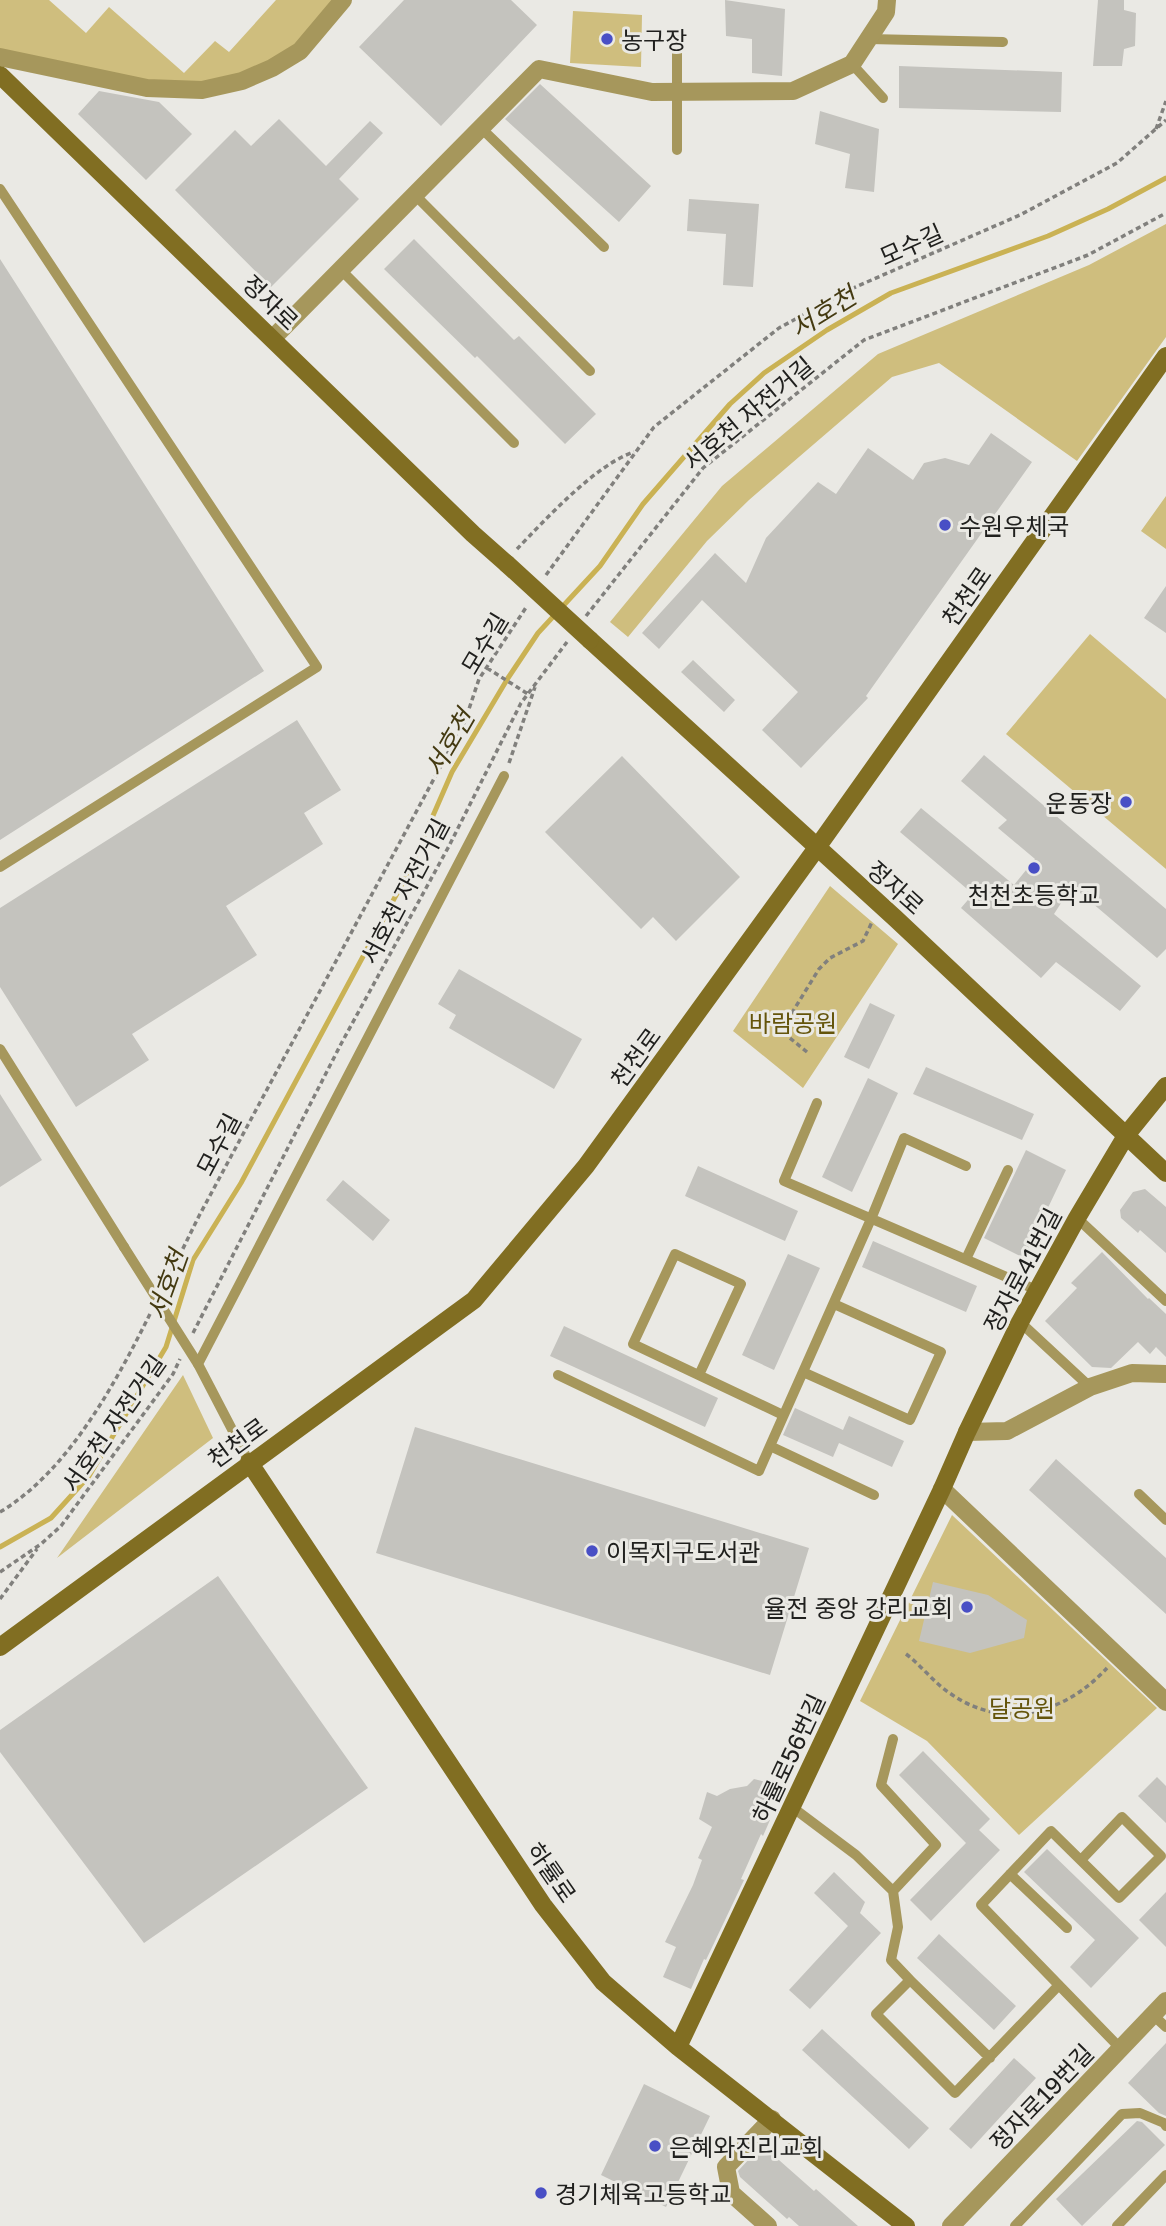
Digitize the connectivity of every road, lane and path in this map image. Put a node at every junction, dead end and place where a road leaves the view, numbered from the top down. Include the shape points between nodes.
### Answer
1 (343, 0) edge
2 (887, 0) edge
3 (677, 38) dead end
4 (869, 39) junction
5 (1003, 42) dead end
6 (0, 57) edge
7 (852, 64) junction
8 (0, 75) edge
9 (678, 92) junction
10 (883, 99) dead end
11 (1166, 101) edge
12 (1166, 120) edge
13 (481, 128) junction
14 (1155, 131) junction
15 (677, 150) dead end
16 (0, 189) edge
17 (415, 195) junction
18 (1166, 213) edge
19 (604, 247) dead end
20 (341, 270) junction
21 (273, 338) junction
22 (1166, 356) edge
23 (590, 371) dead end
24 (514, 443) dead end
25 (636, 452) junction
26 (505, 562) junction
27 (541, 582) dead end
28 (529, 603) dead end
29 (584, 618) dead end
30 (569, 640) dead end
31 (487, 668) junction
32 (537, 682) junction
33 (528, 694) junction
34 (504, 776) joint
35 (816, 849) junction
36 (0, 867) edge
37 (872, 922) dead end
38 (0, 1049) edge
39 (807, 1052) dead end
40 (1166, 1086) edge
41 (817, 1103) dead end
42 (1127, 1134) junction
43 (966, 1166) dead end
44 (1008, 1170) dead end
45 (1166, 1173) edge
46 (1077, 1218) junction
47 (871, 1219) junction
48 (967, 1259) junction
49 (163, 1288) dead end
50 (1039, 1292) junction
51 (1166, 1301) edge
52 (834, 1304) junction
53 (151, 1312) dead end
54 (1020, 1322) junction
55 (191, 1338) dead end
56 (185, 1350) dead end
57 (198, 1364) junction
58 (803, 1372) junction
59 (1166, 1374) edge
60 (558, 1375) dead end
61 (699, 1375) junction
62 (1090, 1387) junction
63 (783, 1415) junction
64 (967, 1432) junction
65 (770, 1446) junction
66 (249, 1462) junction
67 (942, 1489) junction
68 (1139, 1494) dead end
69 (874, 1495) dead end
70 (0, 1512) edge
71 (1166, 1520) edge
72 (41, 1544) junction
73 (0, 1572) edge
74 (0, 1599) edge
75 (0, 1647) edge
76 (906, 1654) dead end
77 (1117, 1656) junction
78 (1166, 1703) edge
79 (893, 1739) dead end
80 (792, 1807) junction
81 (1081, 1860) junction
82 (1010, 1874) junction
83 (892, 1891) junction
84 (1067, 1928) dead end
85 (910, 1980) junction
86 (1059, 1985) junction
87 (1166, 2001) edge
88 (1160, 2021) edge
89 (678, 2047) junction
90 (1121, 2049) junction
91 (990, 2058) junction
92 (772, 2119) junction
93 (1165, 2123) edge
94 (1166, 2175) edge
95 (768, 2226) edge
96 (906, 2226) edge
97 (951, 2226) edge
98 (1015, 2226) edge
99 (1116, 2226) edge

1 - 6 street via 300,51 242,81 202,90 147,88
2 - 4 street via 886,12
3 - 9 lane
4 - 5 lane
4 - 7 street
7 - 9 street via 793,91
7 - 10 lane
8 - 21 street, 정자로
9 - 13 street via 652,92 539,69
9 - 15 lane
11 - 14 path
12 - 14 path, 모수길
13 - 17 street
13 - 19 lane
14 - 25 path, 모수길 via 1117,163 1020,215 851,289 779,328 654,427
16 - 36 lane via 317,667
17 - 20 street
17 - 23 lane
18 - 29 path, 서호천 자전거길 via 1088,255 864,340 703,468
20 - 21 street
20 - 24 lane
21 - 26 street, 정자로
22 - 35 street, 천천로
25 - 26 path via 620,457 560,505
25 - 27 path, 모수길
26 - 35 street, 정자로, bridge
28 - 31 path, 모수길
30 - 32 path, 서호천 자전거길
31 - 33 path
31 - 49 path, 모수길 via 465,721
32 - 33 path, 서호천 자전거길
32 - 34 path
33 - 55 path, 서호천 자전거길
34 - 57 lane
35 - 42 street, 정자로
35 - 66 street, 천천로 via 586,1166 474,1300
37 - 39 path via 863,941 819,969 785,1024 785,1034
38 - 57 lane, bridge
40 - 42 street, 정자로41번길
41 - 47 lane via 784,1181
42 - 45 street, 정자로
42 - 46 street, 정자로41번길
43 - 47 lane via 904,1138
44 - 48 lane
46 - 50 street, 정자로41번길
46 - 51 lane
47 - 48 lane
47 - 52 lane
48 - 50 lane
50 - 54 street, 정자로41번길
52 - 58 lane
52 - 58 lane via 941,1352 910,1420
53 - 70 path via 121,1373 68,1449 23,1498
54 - 62 lane
54 - 64 street, 정자로41번길
56 - 72 path, 서호천 자전거길 via 173,1374 61,1526
57 - 66 lane
58 - 63 lane
59 - 62 street via 1132,1373
60 - 65 lane via 759,1471
61 - 61 lane via 741,1284 675,1254 633,1344
61 - 63 lane
62 - 64 street via 1007,1431
63 - 65 lane
64 - 67 street, 정자로41번길
65 - 69 lane
66 - 75 street, 천천로
66 - 89 street, 하률로 via 543,1905 603,1982
67 - 77 street
67 - 80 street, 하률로56번길
68 - 71 lane
72 - 73 path, 서호천 자전거길
72 - 74 path
76 - 77 path via 950,1694 970,1705 1010,1714 1067,1702
77 - 78 street
79 - 83 lane via 881,1785 936,1845
80 - 83 lane via 856,1855
80 - 89 street, 하률로56번길
81 - 81 lane via 1119,1898 1161,1856 1122,1817
81 - 82 lane via 1051,1831
82 - 84 lane
82 - 86 lane via 981,1905
83 - 85 lane via 898,1927 891,1960
85 - 91 lane
85 - 91 lane via 876,2014 955,2093
86 - 90 lane
86 - 91 lane
87 - 88 street, 정자로19번길
88 - 90 street, 정자로19번길
89 - 92 street, 하률로
90 - 97 street, 정자로19번길
92 - 95 street via 726,2167 731,2193
92 - 96 street, 하률로
93 - 98 lane via 1140,2113 1122,2114
94 - 99 lane

